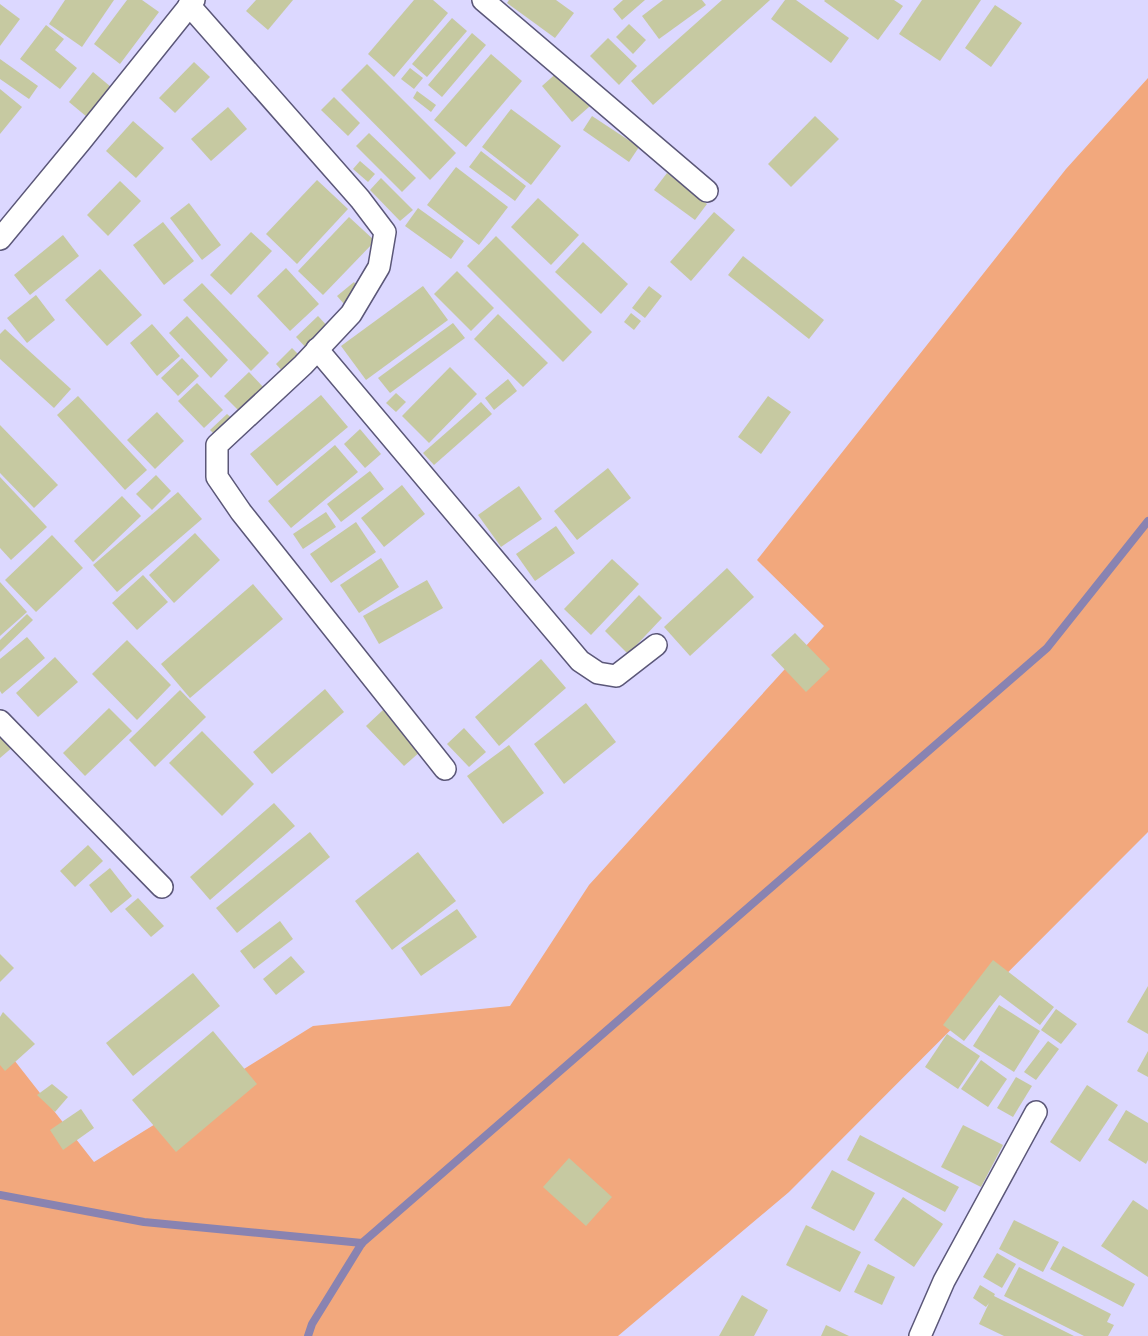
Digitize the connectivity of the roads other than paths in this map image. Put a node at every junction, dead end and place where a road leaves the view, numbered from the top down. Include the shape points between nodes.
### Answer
1 (484, 0) edge
2 (192, 3) edge
3 (707, 191) dead end
4 (0, 239) edge
5 (317, 349) junction
6 (656, 645) dead end
7 (0, 721) edge
8 (445, 769) dead end
9 (162, 887) dead end
10 (1036, 1112) dead end
11 (920, 1336) edge

1 - 3 street
2 - 4 street
2 - 5 street via 385,232 379,266 351,314
5 - 6 street via 580,661 598,673 616,676
5 - 8 street via 304,365 217,445 217,477 241,512
7 - 9 street
10 - 11 street via 944,1280

